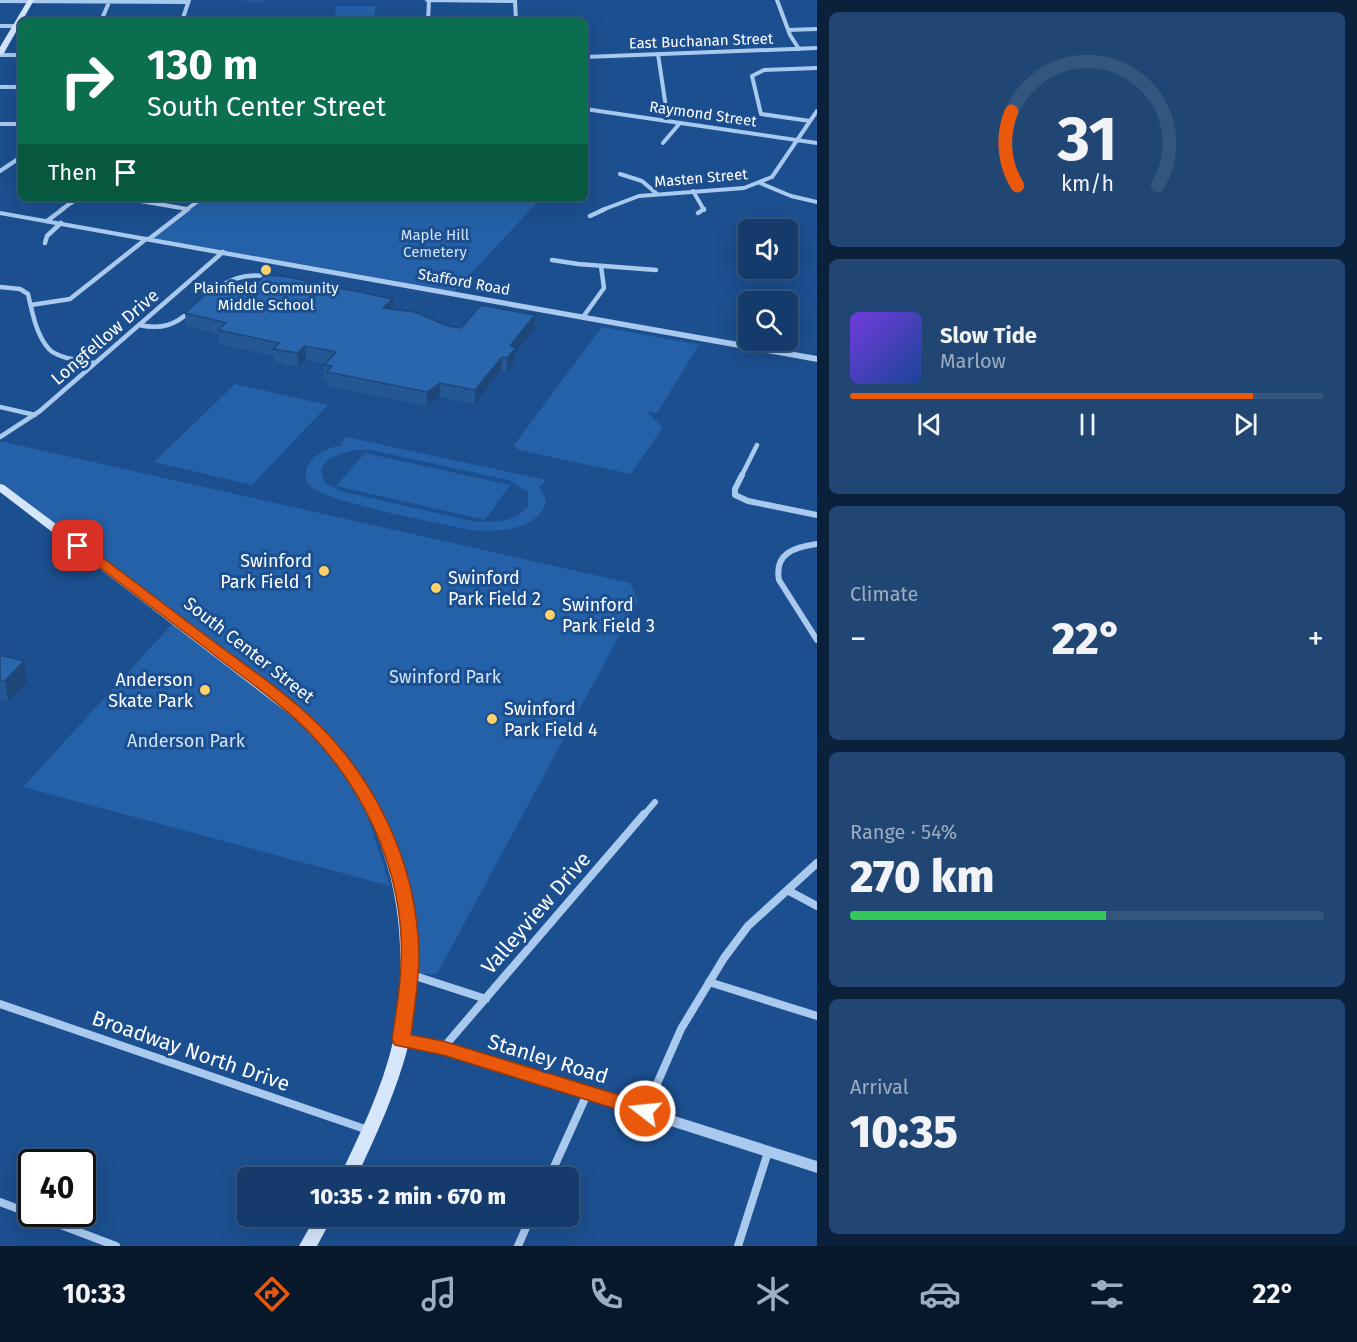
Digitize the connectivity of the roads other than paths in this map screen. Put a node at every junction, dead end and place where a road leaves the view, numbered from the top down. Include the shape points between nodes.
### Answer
1 (428, 0) edge
2 (515, 0) edge
3 (777, 0) edge
4 (0, 1) edge
5 (30, 1) edge
6 (110, 1) edge
7 (188, 1) edge
8 (22, 18) edge
9 (102, 18) edge
10 (183, 18) edge
11 (428, 18) edge
12 (516, 18) edge
13 (0, 26) edge
14 (18, 26) edge
15 (817, 29) edge
16 (788, 30) junction
17 (817, 48) edge
18 (800, 49) junction
19 (0, 54) edge
20 (658, 54) junction
21 (18, 55) edge
22 (588, 57) edge
23 (817, 68) edge
24 (0, 87) edge
25 (18, 87) edge
26 (588, 109) edge
27 (817, 111) edge
28 (668, 121) junction
29 (810, 122) junction
30 (680, 123) junction
31 (0, 124) edge
32 (18, 124) edge
33 (798, 140) junction
34 (663, 143) dead end
35 (817, 143) edge
36 (18, 159) edge
37 (0, 171) edge
38 (620, 174) dead end
39 (760, 183) junction
40 (693, 191) junction
41 (656, 194) junction
42 (74, 201) edge
43 (140, 201) edge
44 (198, 201) edge
45 (817, 202) edge
46 (187, 209) junction
47 (0, 213) edge
48 (698, 213) dead end
49 (590, 216) dead end
50 (46, 221) junction
51 (61, 224) junction
52 (148, 239) junction
53 (45, 243) dead end
54 (223, 252) junction
55 (552, 260) dead end
56 (601, 266) junction
57 (656, 270) dead end
58 (281, 278) edge
59 (0, 287) edge
60 (31, 305) junction
61 (583, 317) junction
62 (139, 325) junction
63 (817, 359) edge
64 (95, 363) junction
65 (0, 408) edge
66 (34, 415) junction
67 (0, 437) edge
68 (757, 445) dead end
69 (0, 487) edge
70 (817, 515) edge
71 (817, 544) edge
72 (817, 640) edge
73 (656, 802) dead end
74 (817, 863) edge
75 (789, 891) junction
76 (817, 906) edge
77 (409, 974) junction
78 (709, 982) junction
79 (486, 999) junction
80 (0, 1004) edge
81 (817, 1016) edge
82 (401, 1040) junction
83 (443, 1048) junction
84 (587, 1094) junction
85 (645, 1111) junction
86 (371, 1131) junction
87 (768, 1152) junction
88 (353, 1167) edge
89 (554, 1167) edge
90 (817, 1167) edge
91 (0, 1202) edge
92 (319, 1227) edge
93 (526, 1227) edge
94 (116, 1246) edge
95 (308, 1246) edge
96 (518, 1246) edge
97 (738, 1246) edge

1 - 2 street
1 - 11 street
2 - 12 street
3 - 16 street
4 - 5 street
5 - 6 street
5 - 8 main road
6 - 7 street
6 - 9 street
7 - 10 street
13 - 14 street
14 - 19 main road
15 - 16 street
16 - 18 street
17 - 18 street, East Buchanan Street
18 - 20 street, East Buchanan Street
19 - 21 street
20 - 22 street, East Buchanan Street
20 - 28 street
23 - 29 street via 764,70 752,76 762,114
24 - 25 street
26 - 28 street, Raymond Street
27 - 29 street, Masten Street
28 - 30 street, Raymond Street
29 - 33 street, Masten Street
30 - 33 street, Raymond Street
30 - 34 street
31 - 32 street
33 - 35 street, Raymond Street
33 - 39 street, Masten Street via 772,177
36 - 37 street
38 - 41 street via 642,181
39 - 40 street, Masten Street via 744,188
39 - 45 street
40 - 41 street, Masten Street
40 - 48 street via 705,210
41 - 49 street, Masten Street via 627,199
42 - 50 street
43 - 46 street
44 - 46 street
46 - 52 street
47 - 50 street, Stafford Road
50 - 51 street, Stafford Road
51 - 52 street, Stafford Road
51 - 53 street
52 - 54 street, Stafford Road
52 - 60 street via 70,299
54 - 61 street, Stafford Road
54 - 62 street, Longfellow Drive
55 - 56 street
56 - 57 street
56 - 61 street via 604,288
58 - 62 street via 235,276 169,327
59 - 60 street via 25,291
60 - 64 street via 49,349
61 - 63 street, Stafford Road
62 - 64 street, Longfellow Drive
64 - 66 street, Longfellow Drive
65 - 66 street
66 - 67 street, Longfellow Drive
68 - 70 street via 735,495
69 - 77 main road, South Center Street via 281,700 315,729 342,760 378,818 393,855 410,936
71 - 72 street via 786,553 777,570 779,580
73 - 79 street, Valleyview Drive
74 - 75 street
75 - 76 street
75 - 78 street via 748,926
77 - 79 street
77 - 82 main road, South Center Street
78 - 81 street
78 - 85 street via 681,1029
79 - 83 street, Valleyview Drive
80 - 86 street, Broadway North Drive
82 - 83 street, Stanley Road
82 - 86 main road, South Center Street
83 - 84 street, Stanley Road
84 - 85 street, Stanley Road
84 - 89 street
85 - 87 street, Stanley Road
86 - 88 main road, South Center Street
87 - 90 street, Stanley Road
87 - 97 street
91 - 94 street
92 - 95 main road
93 - 96 street

